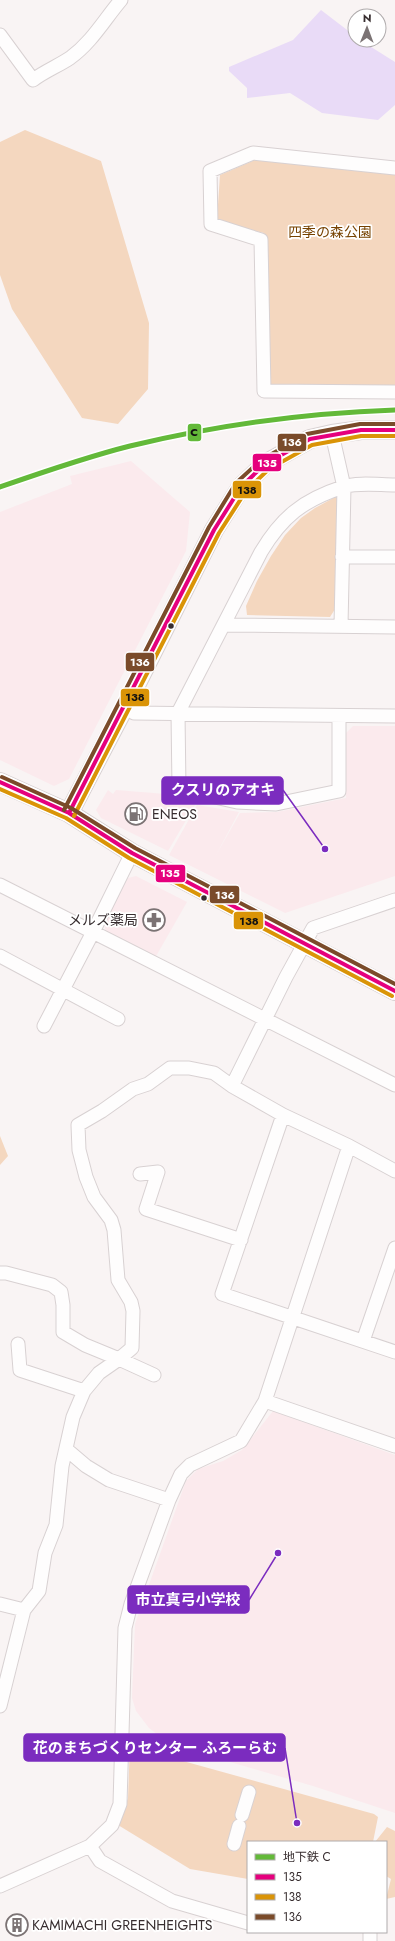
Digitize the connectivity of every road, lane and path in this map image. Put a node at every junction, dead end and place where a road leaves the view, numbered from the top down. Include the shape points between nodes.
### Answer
1 (121, 0) edge
2 (0, 35) edge
3 (395, 168) edge
4 (395, 392) edge
5 (395, 430) edge
6 (332, 434) junction
7 (395, 485) edge
8 (344, 487) junction
9 (342, 557) junction
10 (395, 557) edge
11 (224, 625) junction
12 (341, 626) junction
13 (395, 627) edge
14 (124, 707) junction
15 (178, 713) junction
16 (339, 716) junction
17 (395, 716) edge
18 (0, 782) edge
19 (69, 813) junction
20 (132, 853) junction
21 (0, 885) edge
22 (395, 900) edge
23 (93, 932) junction
24 (304, 944) junction
25 (0, 956) edge
26 (63, 989) junction
27 (395, 991) edge
28 (118, 1019) dead end
29 (266, 1020) junction
30 (44, 1026) dead end
31 (395, 1085) edge
32 (232, 1086) junction
33 (283, 1115) junction
34 (349, 1146) junction
35 (395, 1171) edge
36 (140, 1174) dead end
37 (241, 1240) junction
38 (395, 1248) edge
39 (0, 1274) edge
40 (294, 1317) junction
41 (363, 1341) junction
42 (18, 1344) dead end
43 (395, 1352) edge
44 (119, 1359) junction
45 (154, 1376) dead end
46 (84, 1392) junction
47 (265, 1401) junction
48 (395, 1446) edge
49 (66, 1449) junction
50 (169, 1500) junction
51 (0, 1604) edge
52 (24, 1610) junction
53 (0, 1706) edge
54 (249, 1792) dead end
55 (234, 1844) dead end
56 (90, 1846) junction
57 (0, 1886) edge
58 (247, 1923) edge

1 - 2 street via 86,45 70,58 33,80
3 - 4 street via 253,153 210,171 211,224 261,240 264,391
5 - 6 street via 361,430
6 - 8 street
6 - 14 street via 310,439 266,464 241,487 214,530
7 - 8 street
8 - 9 street
8 - 11 street via 308,502 285,519 271,535
9 - 10 street
9 - 12 street
11 - 12 street
11 - 15 street
12 - 13 street
14 - 15 street via 134,713
14 - 19 street
15 - 16 street
15 - 16 street via 179,789 237,802 276,804 339,791
16 - 17 street
18 - 19 street
19 - 20 street
20 - 23 street
20 - 24 street
21 - 23 street
22 - 24 street via 313,928
23 - 26 street
23 - 29 street
24 - 27 street
24 - 29 street
25 - 26 street
26 - 28 street
26 - 30 street
29 - 31 street
29 - 32 street
32 - 33 street
32 - 44 street via 214,1073 189,1068 170,1068 148,1084 133,1089 78,1125 79,1150 86,1177 94,1197 111,1220 118,1280 131,1302 133,1311 132,1348
33 - 34 street
33 - 37 street
34 - 35 street
34 - 40 street
36 - 37 street via 158,1172 146,1209
37 - 40 street via 222,1294
38 - 41 street
39 - 44 street via 6,1273 57,1288 61,1292 63,1305 63,1332 85,1345
40 - 41 street
40 - 47 street
41 - 43 street
42 - 46 street via 20,1370
44 - 45 street
44 - 46 street via 99,1373
46 - 49 street via 73,1417
47 - 48 street
47 - 50 street via 241,1441 190,1465 181,1474
49 - 50 street via 86,1466 109,1480
49 - 52 street via 56,1525 45,1553 39,1591
50 - 56 street via 131,1604 126,1628 120,1804 112,1825
51 - 52 street
52 - 53 street
54 - 55 street
56 - 57 street
56 - 58 street via 100,1861 172,1901

